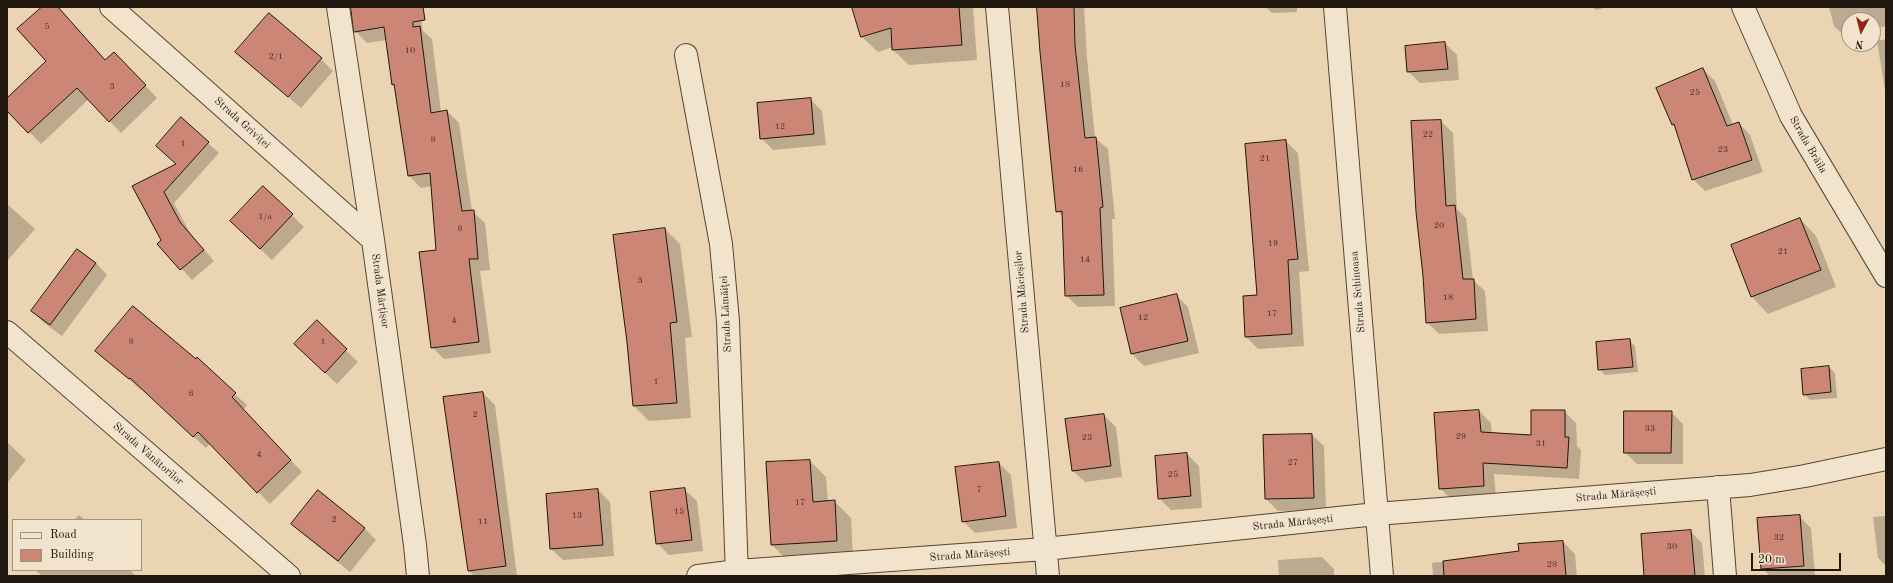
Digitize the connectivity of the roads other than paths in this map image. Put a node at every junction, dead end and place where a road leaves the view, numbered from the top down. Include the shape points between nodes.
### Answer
1 (111, 7) edge
2 (338, 7) edge
3 (997, 7) edge
4 (1335, 7) edge
5 (1742, 7) edge
6 (686, 55) dead end
7 (373, 240) junction
8 (1886, 276) edge
9 (7, 332) edge
10 (1886, 459) edge
11 (1718, 487) junction
12 (1376, 514) junction
13 (1045, 549) junction
14 (737, 574) edge
15 (289, 576) edge
16 (418, 576) edge
17 (698, 576) edge
18 (1048, 576) edge
19 (1382, 576) edge
20 (1725, 576) edge

1 - 7 street, Strada Griviței
2 - 7 street, Strada Mărțișor
3 - 13 street, Strada Măcieșilor
4 - 12 street, Strada Schinoasa
5 - 8 street, Strada Brăila via 1791,116
6 - 14 street, Strada Lămăiței via 721,244 728,321
7 - 16 street, Strada Mărțișor
9 - 15 street, Strada Vânătorilor
10 - 11 street, Strada Mărășești via 1805,476 1750,485
11 - 12 street, Strada Mărășești
11 - 20 street
12 - 13 street, Strada Mărășești
12 - 19 street, Strada Schinoasa
13 - 14 street, Strada Mărășești
13 - 18 street, Strada Măcieșilor
14 - 17 street, Strada Mărășești

